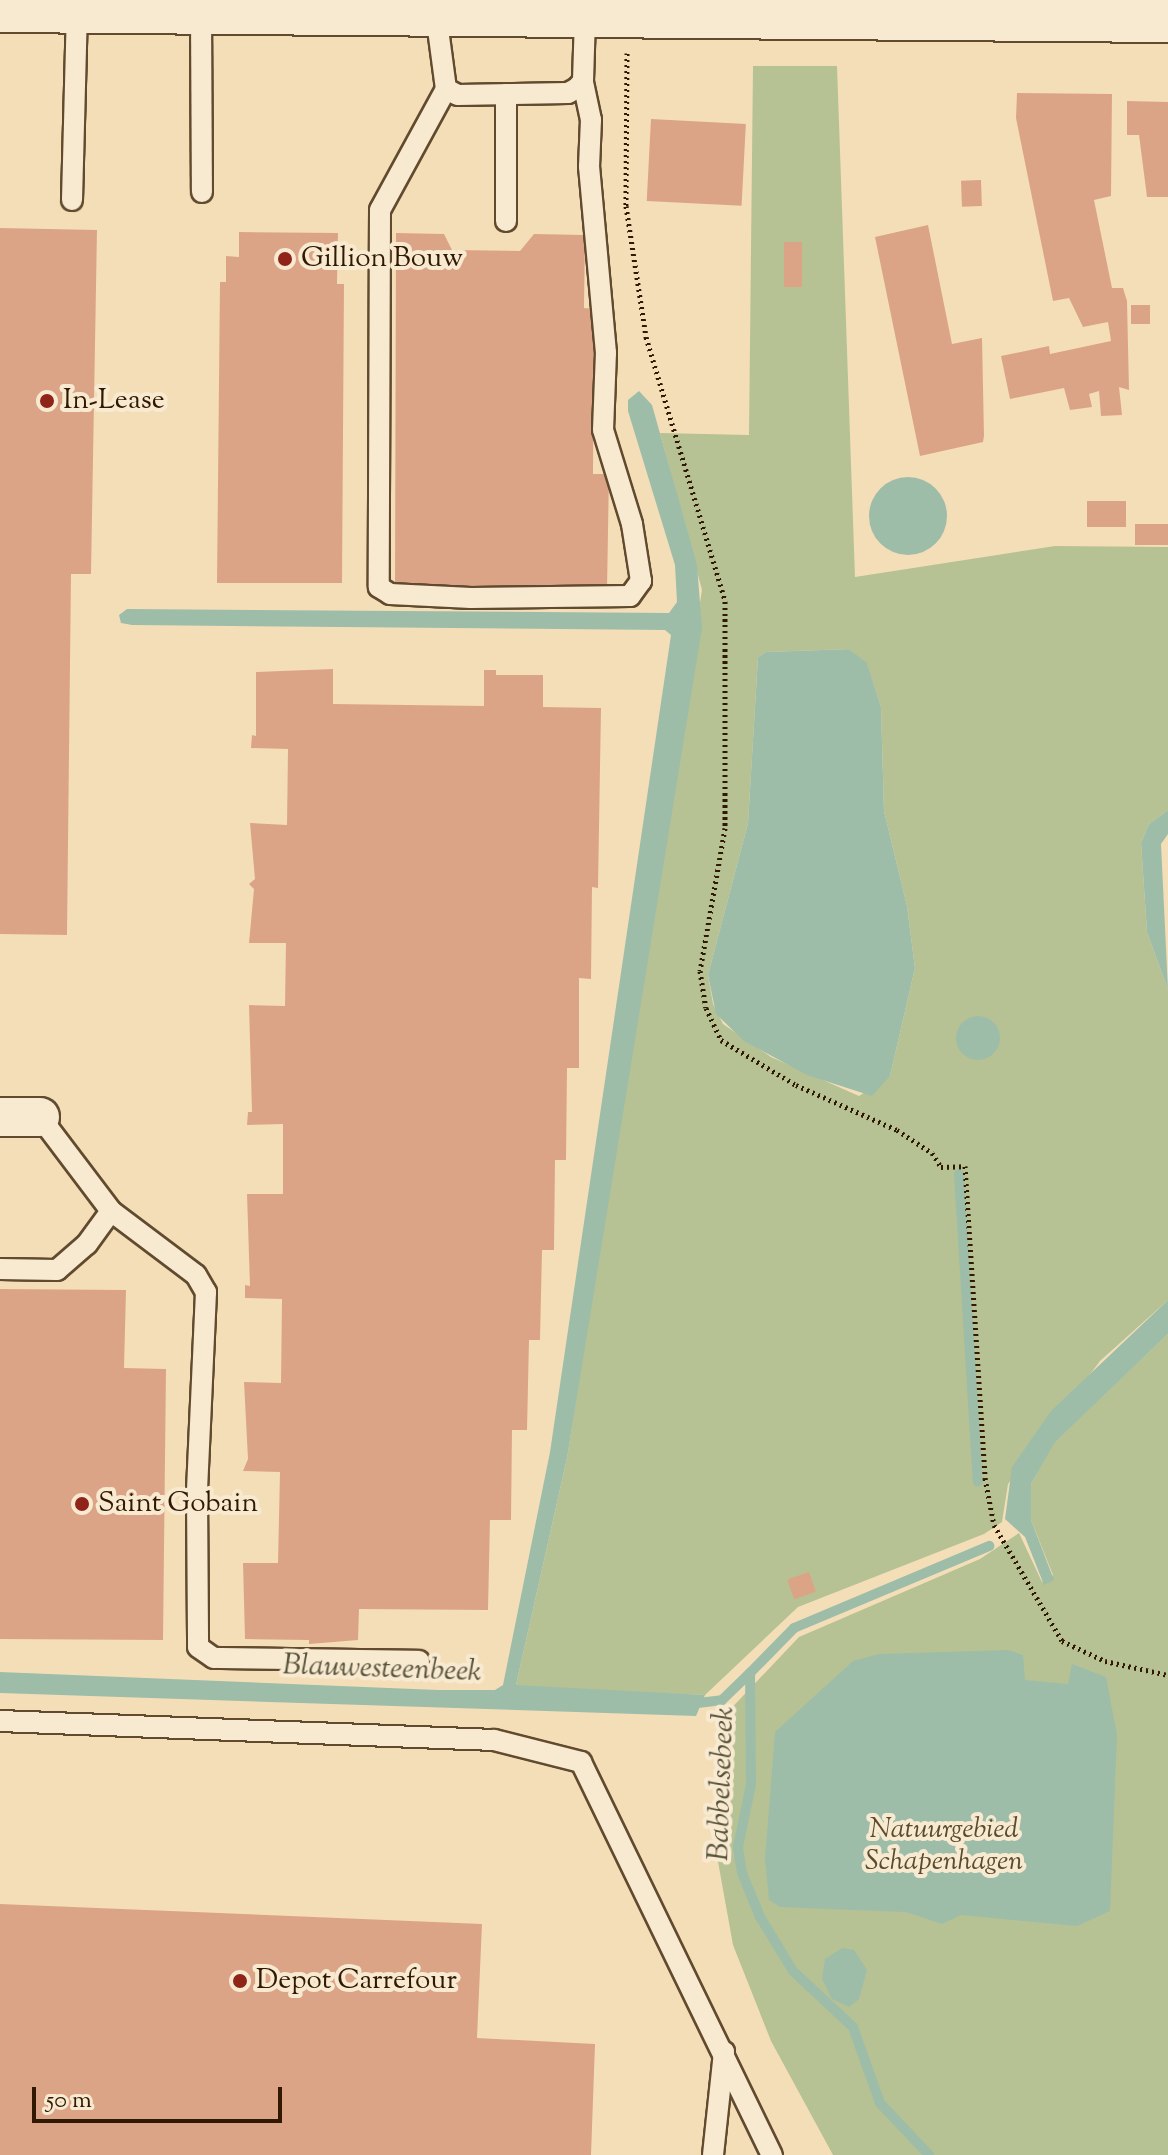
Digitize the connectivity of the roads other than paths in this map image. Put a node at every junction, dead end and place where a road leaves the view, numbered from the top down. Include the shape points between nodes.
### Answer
1 (77, 6) edge
2 (0, 10) edge
3 (201, 13) junction
4 (436, 14) junction
5 (585, 16) junction
6 (1168, 20) edge
7 (583, 81) junction
8 (446, 89) junction
9 (506, 94) junction
10 (202, 192) dead end
11 (72, 200) dead end
12 (506, 221) dead end
13 (0, 1117) edge
14 (40, 1117) joint
15 (111, 1211) junction
16 (0, 1269) edge
17 (419, 1661) dead end
18 (0, 1721) edge
19 (724, 2052) junction
20 (713, 2155) edge
21 (772, 2155) edge

1 - 2 street
1 - 3 street
1 - 11 lane
3 - 4 street
3 - 10 lane
4 - 5 street
4 - 8 lane
5 - 6 street
5 - 7 lane
7 - 8 lane via 591,120 589,167 606,353 603,430 641,581 630,596 471,598 390,594 379,587 380,210
7 - 9 lane via 568,93
8 - 9 lane via 458,95
9 - 12 lane
13 - 14 street
14 - 15 lane
15 - 16 lane via 87,1244 57,1270
15 - 17 lane via 196,1275 206,1292 197,1493 198,1647 214,1658
18 - 19 lane via 494,1740 581,1762
19 - 20 lane
19 - 21 lane

